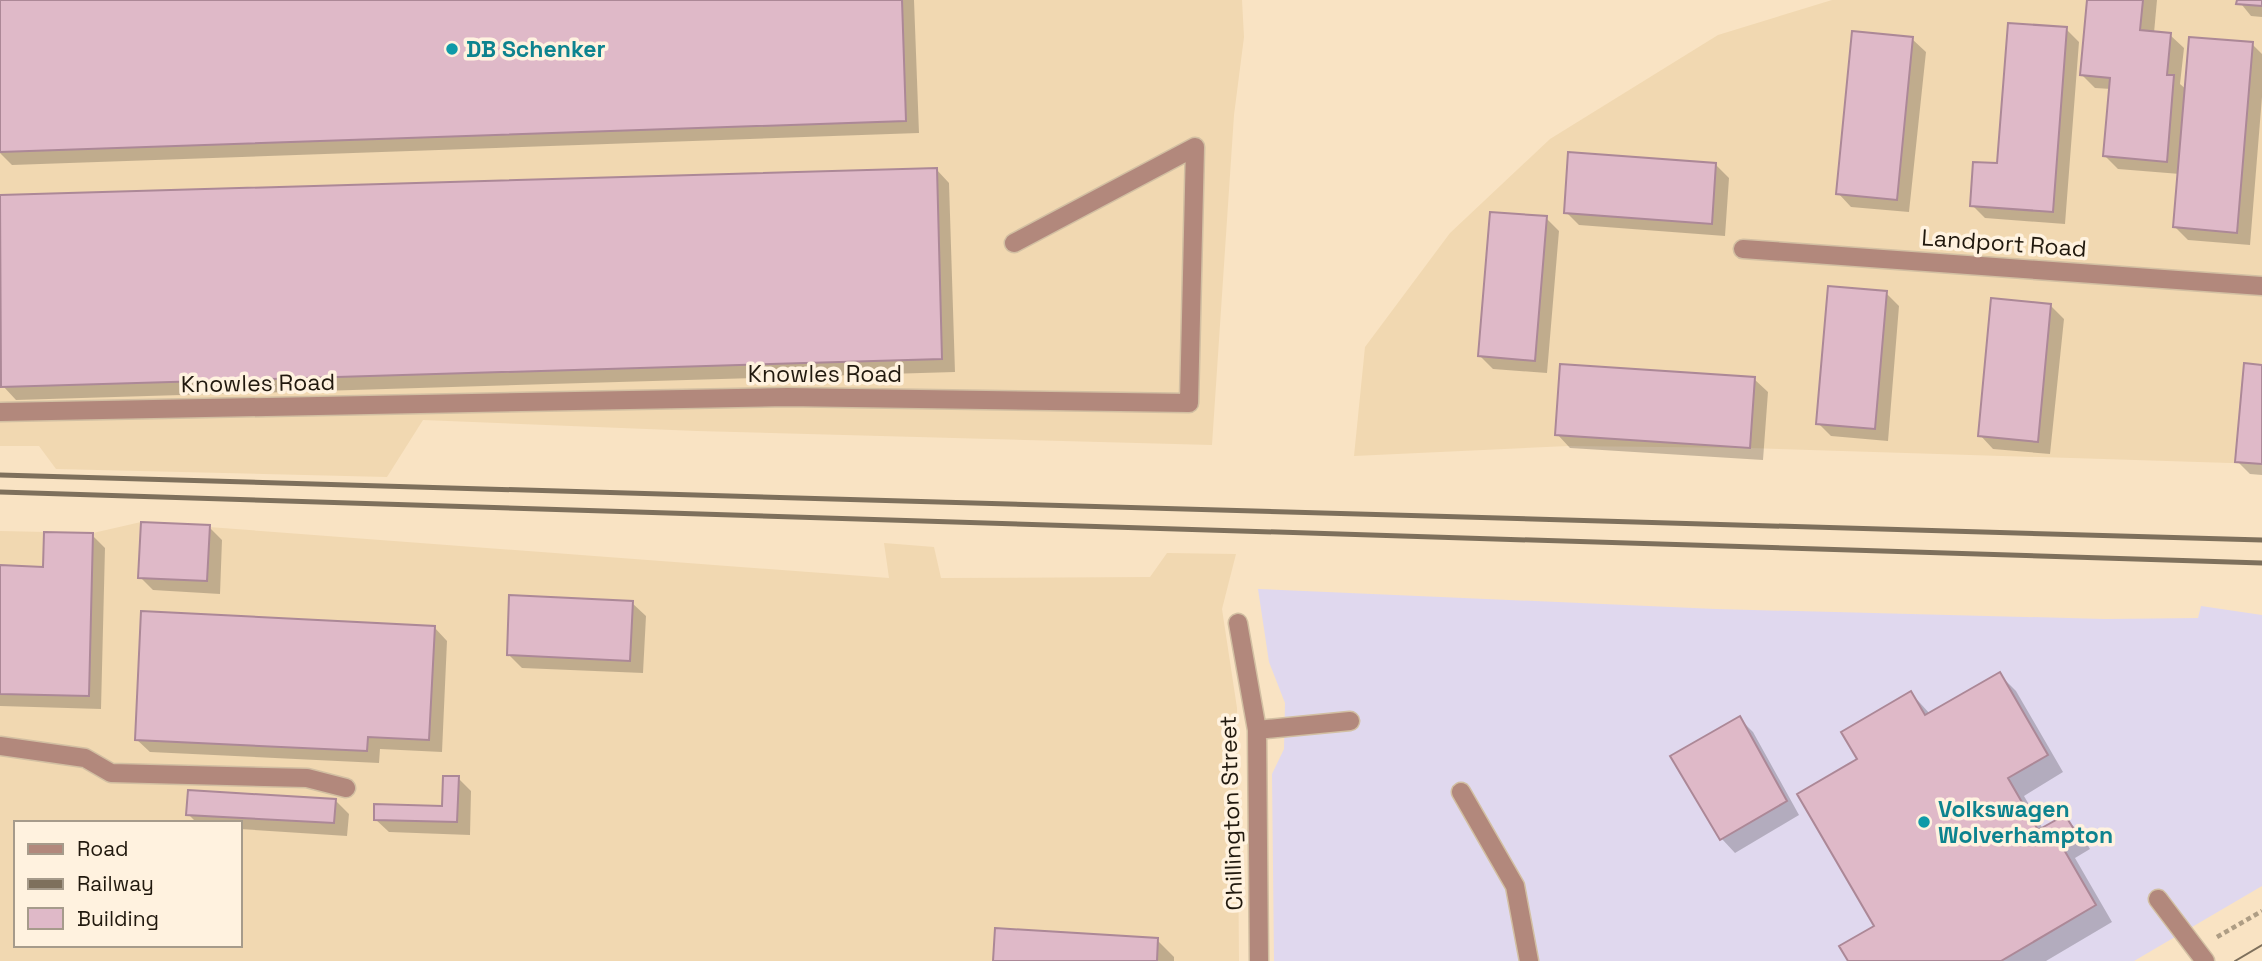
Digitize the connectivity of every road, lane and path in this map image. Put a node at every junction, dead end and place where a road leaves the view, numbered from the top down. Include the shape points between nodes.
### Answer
1 (1014, 243) dead end
2 (1743, 249) dead end
3 (2262, 286) edge
4 (0, 412) edge
5 (1238, 623) dead end
6 (1350, 721) dead end
7 (1257, 730) junction
8 (0, 746) edge
9 (346, 788) dead end
10 (1461, 792) dead end
11 (2158, 899) dead end
12 (1259, 961) edge
13 (1530, 961) edge
14 (2205, 961) edge

1 - 4 street, Knowles Road via 1195,147 1189,403 787,397
2 - 3 street, Landport Road
5 - 7 street, Chillington Street
6 - 7 street
7 - 12 street, Chillington Street
8 - 9 street via 85,758 111,773 307,778
10 - 13 street via 1515,886
11 - 14 street

